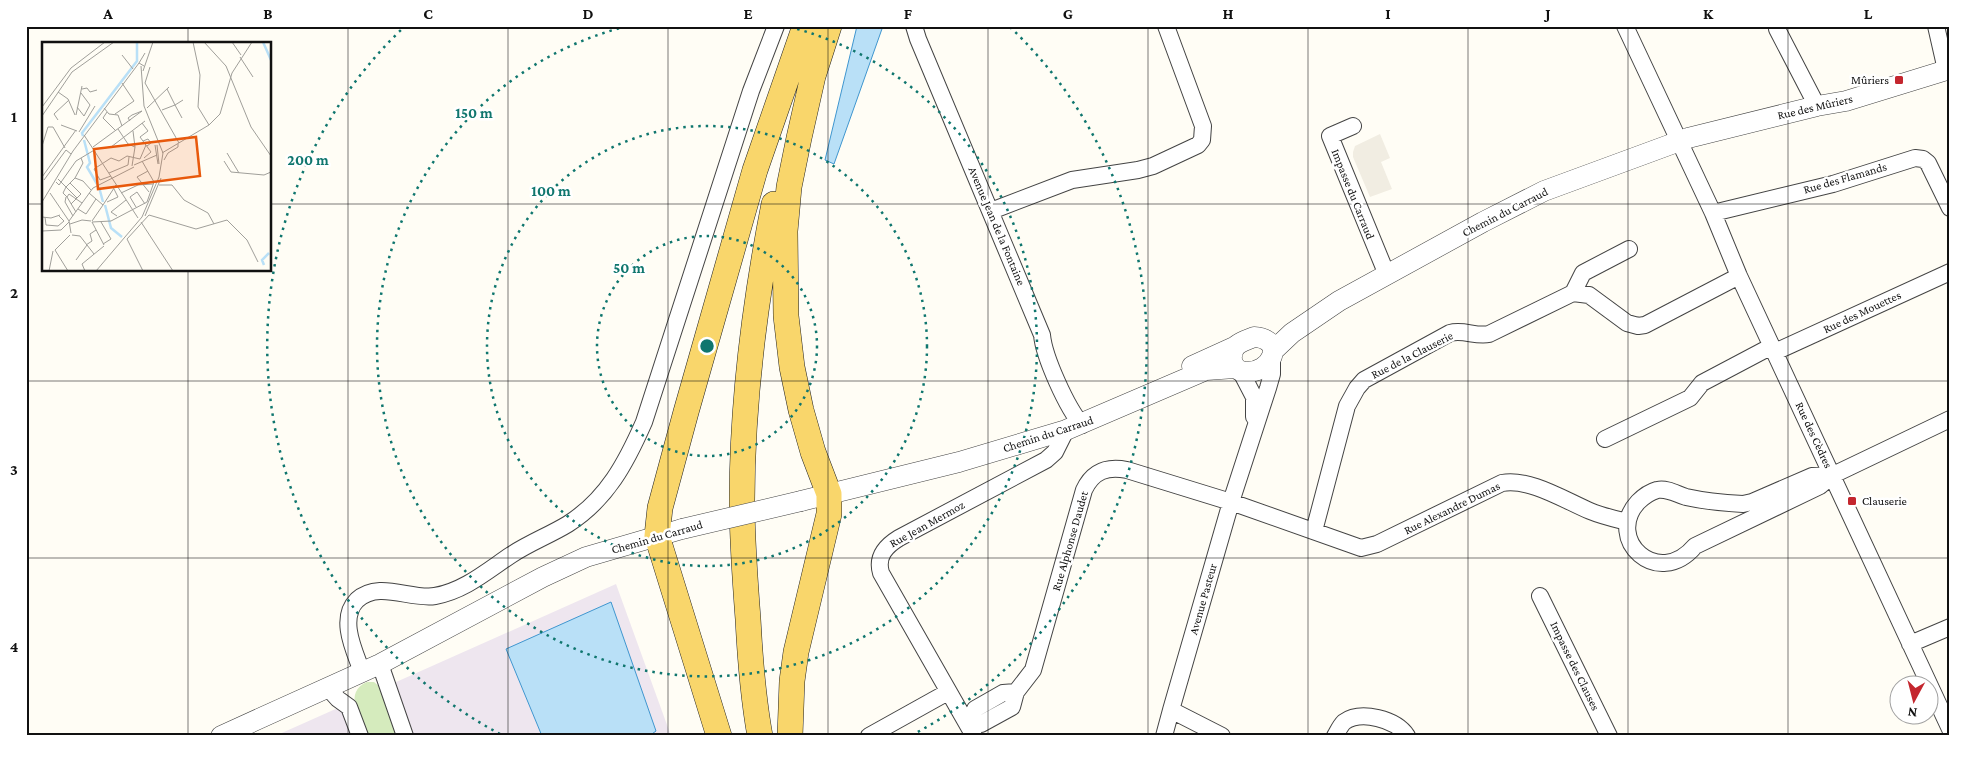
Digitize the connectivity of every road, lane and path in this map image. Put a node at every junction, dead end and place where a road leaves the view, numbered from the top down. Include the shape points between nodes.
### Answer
1 (776, 26) edge
2 (805, 26) edge
3 (818, 26) edge
4 (829, 26) edge
5 (914, 26) edge
6 (1166, 26) edge
7 (1936, 26) edge
8 (1630, 29) edge
9 (1777, 29) dead end
10 (1948, 69) edge
11 (1817, 106) junction
12 (1353, 126) dead end
13 (1679, 141) junction
14 (1950, 208) edge
15 (991, 211) junction
16 (1713, 213) junction
17 (1629, 249) dead end
18 (1950, 272) edge
19 (1387, 276) junction
20 (1739, 276) junction
21 (1573, 293) junction
22 (1339, 302) junction
23 (1254, 337) junction
24 (1236, 346) junction
25 (1773, 349) junction
26 (1273, 354) junction
27 (1238, 370) junction
28 (1118, 408) junction
29 (1950, 419) edge
30 (1074, 427) junction
31 (1252, 434) junction
32 (1605, 439) dead end
33 (1832, 475) junction
34 (829, 494) junction
35 (1231, 502) junction
36 (1627, 522) junction
37 (1314, 531) junction
38 (657, 536) junction
39 (1540, 596) dead end
40 (1950, 627) edge
41 (1910, 644) junction
42 (371, 668) junction
43 (328, 688) junction
44 (948, 692) junction
45 (1171, 710) junction
46 (970, 727) edge
47 (1950, 729) edge
48 (1161, 733) edge
49 (222, 736) edge
50 (360, 736) edge
51 (405, 736) edge
52 (719, 736) edge
53 (760, 736) edge
54 (790, 736) edge
55 (869, 736) edge
56 (1222, 736) edge
57 (1335, 736) edge
58 (1407, 736) edge
59 (1609, 736) edge

1 - 42 street via 751,91 644,422 623,467 602,496 584,512 464,586 433,596 374,592 357,601 350,616 350,640
2 - 38 main road via 755,170 683,421 660,508
3 - 53 main road via 788,132 763,259 744,438 745,583 752,686
4 - 34 main road via 798,138 788,188 785,231 786,316 792,367 813,452
5 - 15 street, Avenue Jean de la Fontaine
6 - 15 street via 1203,126 1202,140 1198,145 1153,166 1072,180
7 - 10 street
8 - 13 street, Rue des Cèdres
9 - 11 street
10 - 11 street, Rue des Mûriers via 1878,92
11 - 13 street, Rue des Mûriers
12 - 19 street, Impasse du Carraud via 1330,136
13 - 16 street, Rue des Cèdres
13 - 19 street, Chemin du Carraud via 1544,191
14 - 16 street, Rue des Flamands via 1928,163 1915,158 1833,184
15 - 30 street, Avenue Jean de la Fontaine via 1042,335 1043,348 1075,417
16 - 20 street, Rue des Cèdres
17 - 21 street via 1583,273
18 - 25 street, Rue des Mouettes
19 - 22 street, Chemin du Carraud
20 - 21 street via 1638,326 1627,323 1589,295
20 - 25 street, Rue des Cèdres
21 - 37 street, Rue de la Clauserie via 1489,334 1450,333 1360,383 1347,406
22 - 23 street, Chemin du Carraud
22 - 26 street, Chemin du Carraud via 1292,333
23 - 24 street, Chemin du Carraud
23 - 26 street via 1264,338
24 - 27 street via 1232,361
24 - 28 street, Chemin du Carraud
25 - 32 street, Rue des Mouettes via 1702,382 1690,398
25 - 33 street, Rue des Cèdres
26 - 27 street, Chemin du Carraud via 1258,371
26 - 31 street, Avenue Pasteur via 1272,374
27 - 28 street, Chemin du Carraud via 1206,370
27 - 31 street, Avenue Pasteur via 1254,397
28 - 30 street, Chemin du Carraud
29 - 33 street
30 - 34 street, Chemin du Carraud via 959,462
30 - 44 street, Rue Jean Mermoz via 1046,460 899,538 882,554 881,573
31 - 35 street, Avenue Pasteur
33 - 36 street via 1812,476 1743,504 1686,497 1672,490 1656,490 1642,496 1632,508
33 - 36 street via 1820,486 1695,546 1688,555 1668,563 1646,559 1638,552 1631,544
33 - 41 street, Rue des Cèdres
34 - 38 street, Chemin du Carraud, bridge
34 - 54 main road via 830,514 796,652
35 - 37 street, Rue Alexandre Dumas
35 - 45 street, Avenue Pasteur
35 - 46 street, Rue Alphonse Daudet via 1121,469 1106,469 1096,474 1084,490 1036,663 1018,689 1012,707
36 - 37 street, Rue Alexandre Dumas via 1591,512 1529,485 1511,482 1502,483 1368,547 1352,545
38 - 42 street, Chemin du Carraud via 586,558 542,577
38 - 52 main road
39 - 59 street, Impasse des Clauses
40 - 41 street
41 - 47 street, Rue des Cèdres
42 - 43 street, Chemin du Carraud
42 - 51 street
43 - 49 street, Chemin du Carraud
43 - 50 street via 349,707
44 - 46 street, Rue Jean Mermoz
44 - 55 street
45 - 48 street, Avenue Pasteur
45 - 56 street
57 - 58 street via 1347,720 1367,717 1389,721

